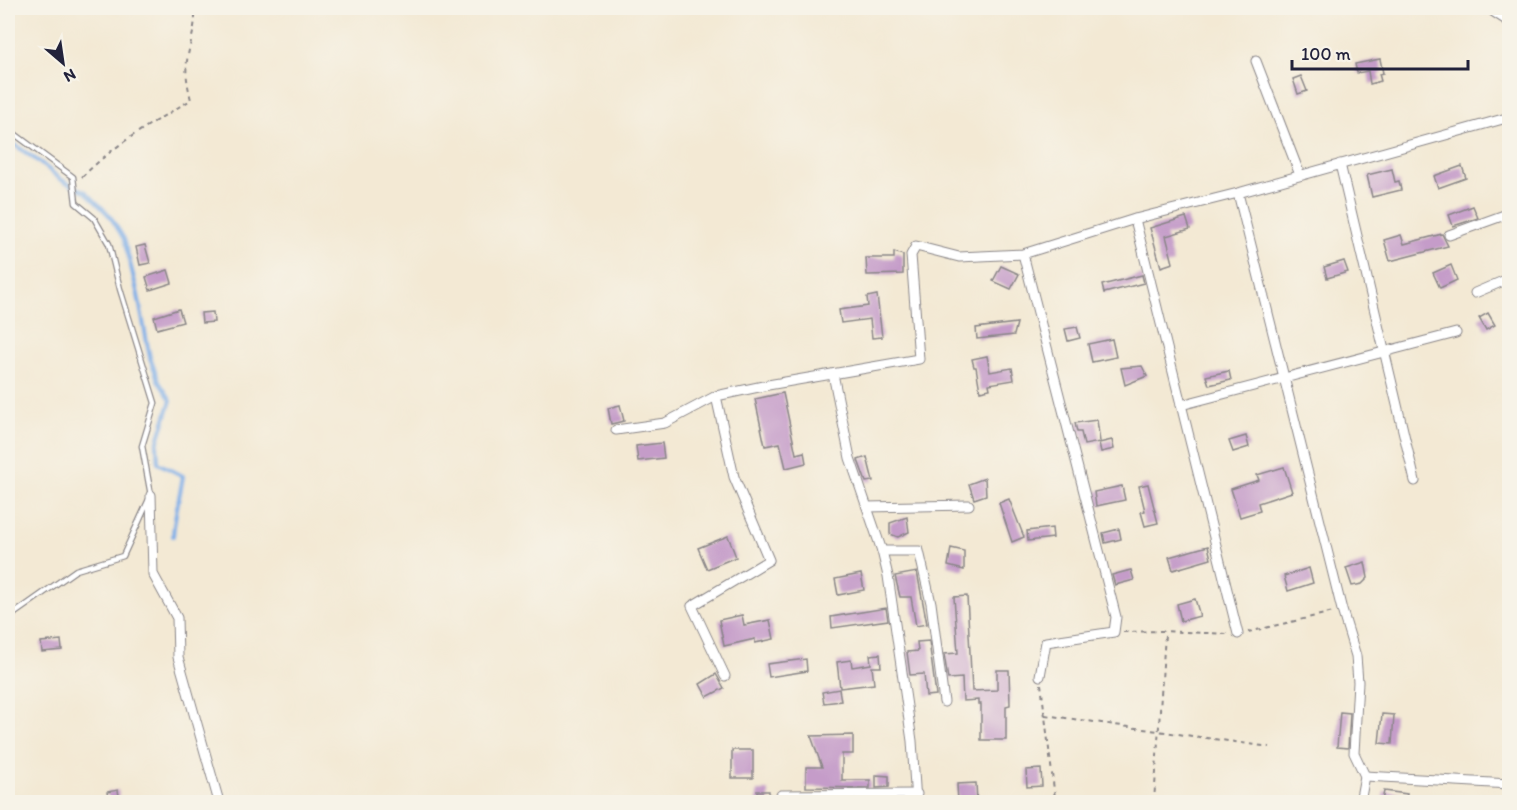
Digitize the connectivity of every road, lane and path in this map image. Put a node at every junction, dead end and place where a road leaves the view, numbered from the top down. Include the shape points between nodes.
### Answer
1 (195, 8) edge
2 (1496, 8) edge
3 (1509, 17) edge
4 (1256, 61) dead end
5 (1509, 117) edge
6 (8, 129) edge
7 (1340, 164) junction
8 (1300, 175) junction
9 (74, 184) junction
10 (1238, 192) junction
11 (1509, 213) edge
12 (1136, 219) junction
13 (1449, 235) dead end
14 (1023, 254) junction
15 (1509, 278) edge
16 (1475, 293) dead end
17 (1456, 333) dead end
18 (1384, 352) junction
19 (833, 374) junction
20 (1284, 378) junction
21 (716, 396) junction
22 (1181, 405) junction
23 (616, 430) dead end
24 (1415, 481) dead end
25 (151, 495) junction
26 (969, 505) dead end
27 (867, 507) junction
28 (882, 550) junction
29 (8, 618) edge
30 (1165, 634) dead end
31 (1238, 634) dead end
32 (725, 676) dead end
33 (1040, 676) joint
34 (944, 702) dead end
35 (1045, 715) junction
36 (1160, 730) junction
37 (1270, 747) dead end
38 (1365, 776) junction
39 (1509, 784) edge
40 (782, 795) dead end
41 (916, 798) edge
42 (219, 802) edge
43 (1068, 802) edge
44 (1154, 802) edge
45 (1360, 802) edge

1 - 9 path via 196,25 187,61 191,100 104,155
2 - 3 highway
4 - 8 street
5 - 7 street
6 - 9 lane via 73,177
7 - 8 street
7 - 18 street
8 - 10 street
9 - 25 lane via 76,203 94,218 109,244 155,403 142,446
10 - 12 street
10 - 20 street
11 - 13 street
12 - 14 street
12 - 22 street
14 - 19 street via 959,257 916,246 911,255 919,360
14 - 33 street via 1116,617 1114,632 1046,642
15 - 16 street
17 - 18 street
18 - 20 street
18 - 24 street
19 - 21 street
19 - 27 street via 850,458
20 - 22 street
20 - 38 street via 1356,656 1354,753
21 - 23 street via 665,423
21 - 32 street via 734,477 769,560 692,606
22 - 31 street
25 - 29 lane via 123,556 76,570
25 - 42 street via 153,574 177,618 178,657
26 - 27 street
27 - 28 street
28 - 34 street via 919,551 931,603
28 - 41 street via 912,741
30 - 36 path
33 - 35 path
35 - 36 path
35 - 43 path via 1055,798
36 - 37 path
36 - 44 path
38 - 39 street
38 - 45 street
40 - 41 street

